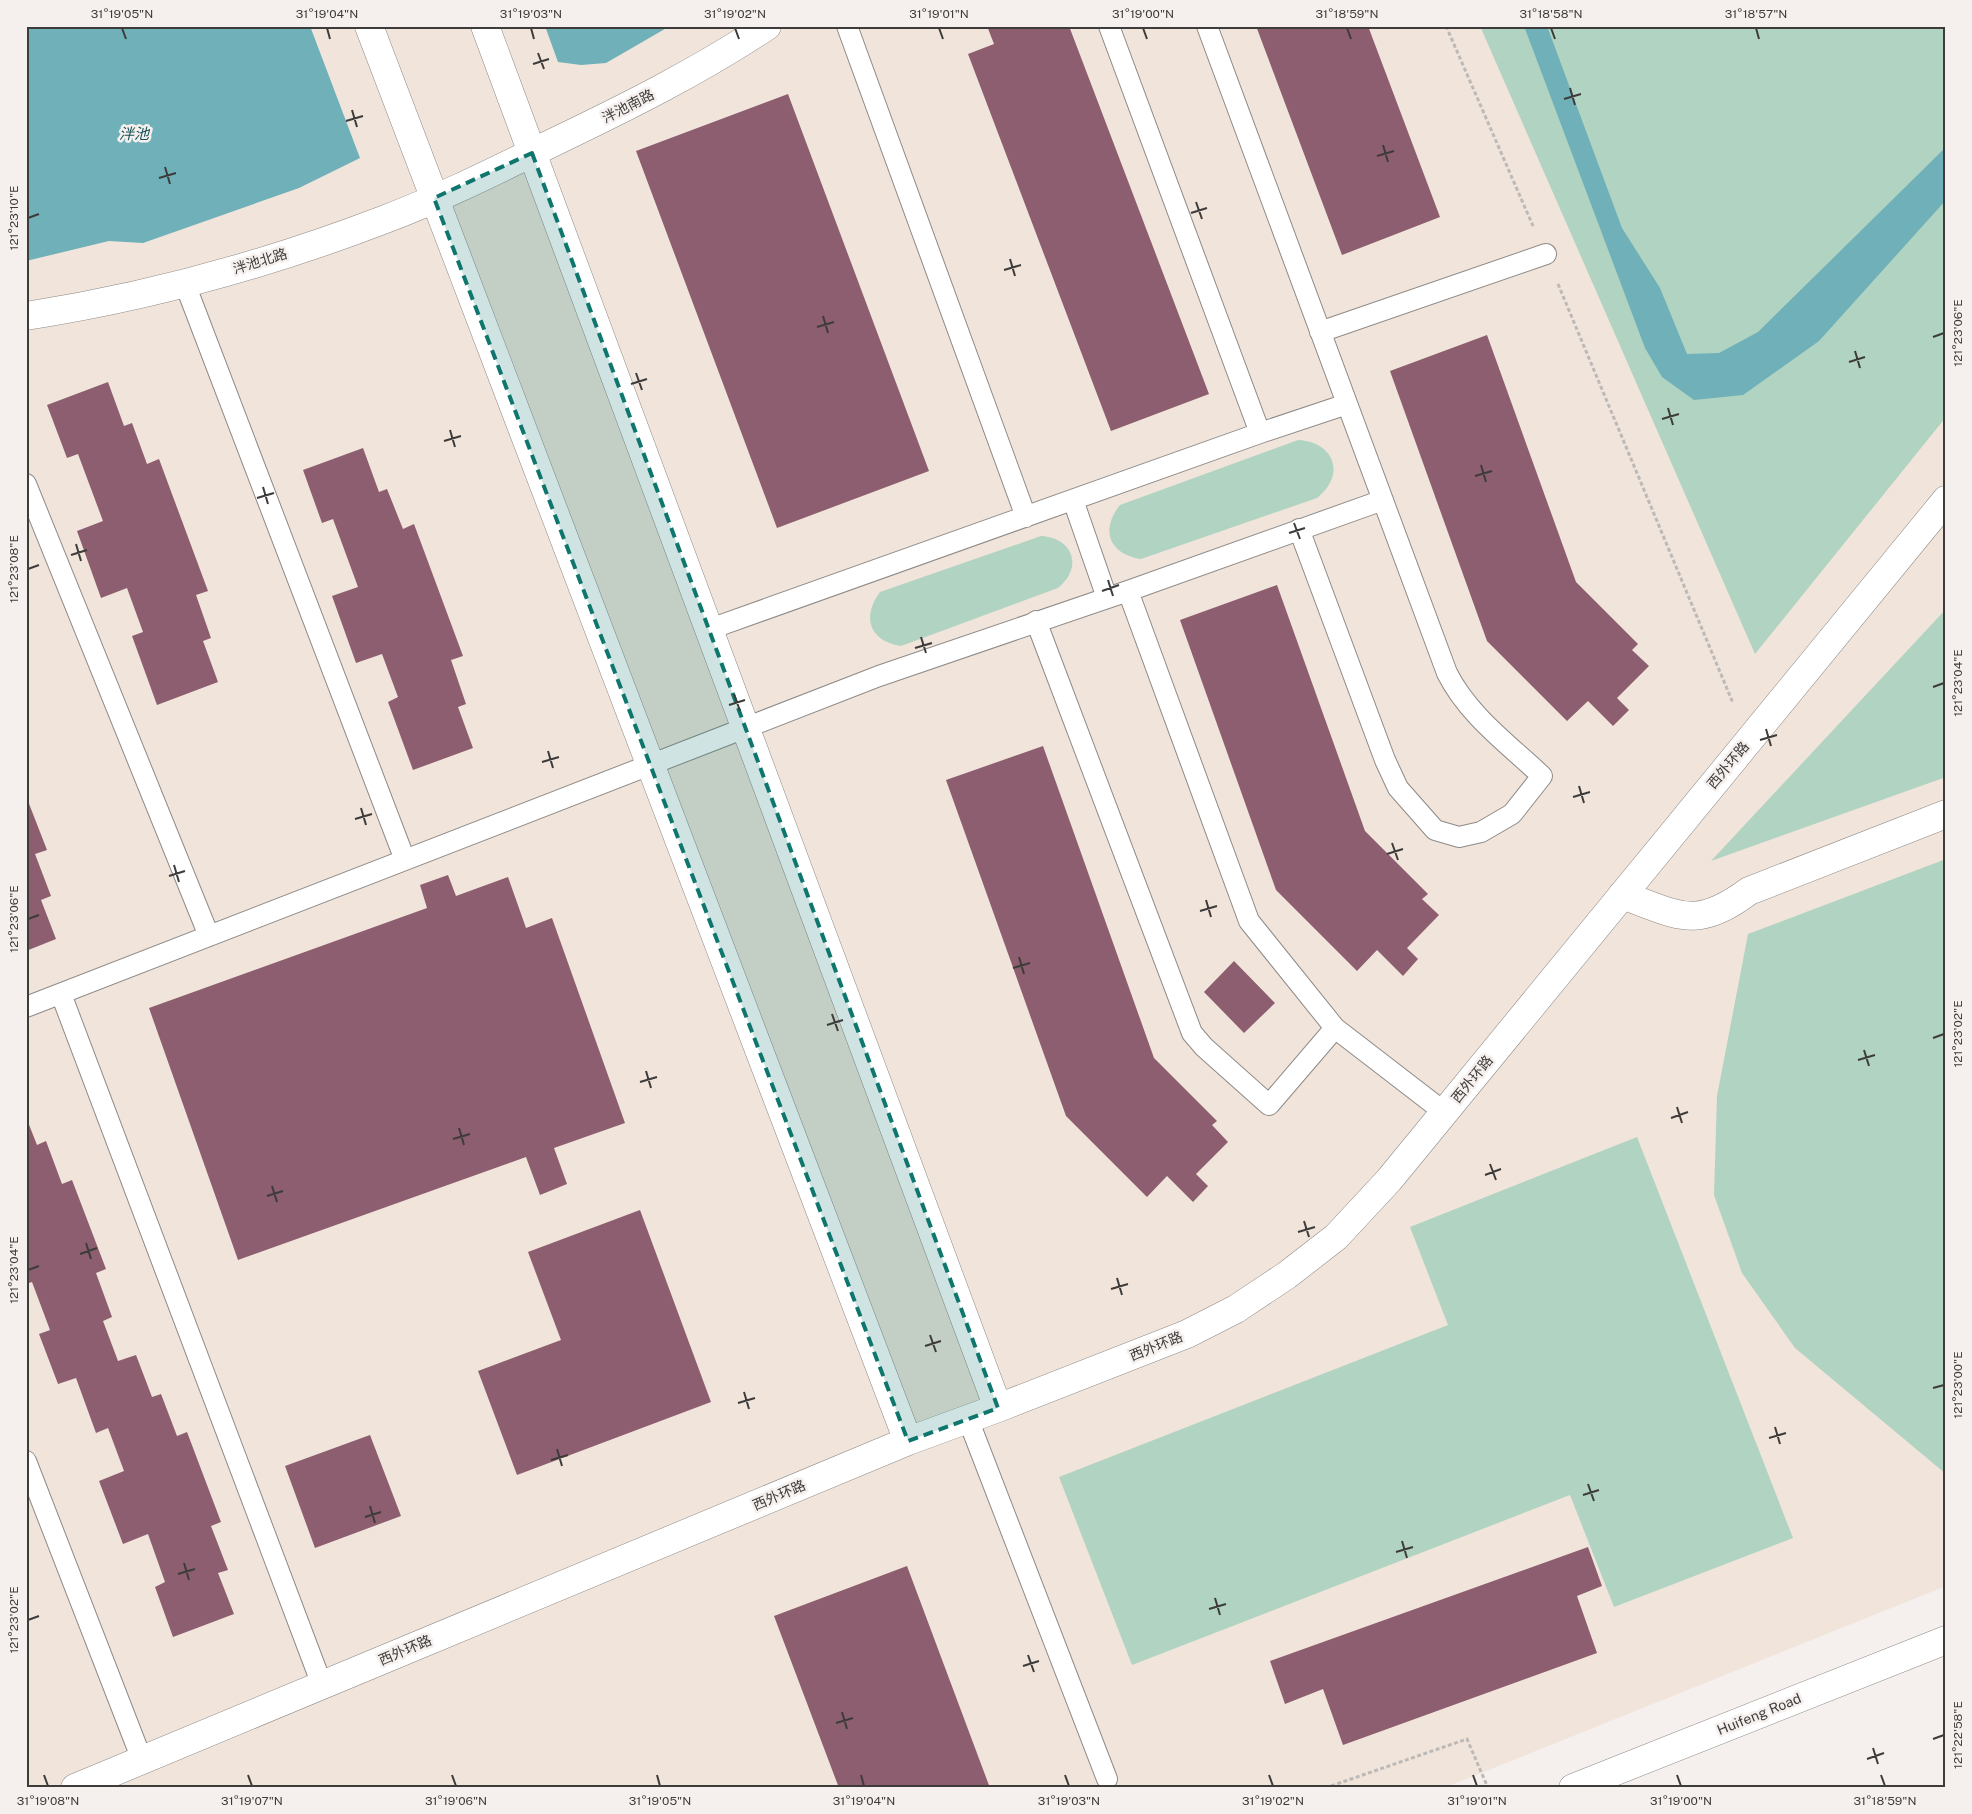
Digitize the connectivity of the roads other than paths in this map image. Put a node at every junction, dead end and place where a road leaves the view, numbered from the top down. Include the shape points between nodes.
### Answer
1 (369, 26) edge
2 (485, 26) edge
3 (768, 26) edge
4 (847, 26) edge
5 (1109, 26) edge
6 (1208, 26) edge
7 (532, 153) junction
8 (484, 176) joint
9 (434, 198) junction
10 (1546, 254) road end
11 (185, 284) junction
12 (26, 316) edge
13 (1320, 332) junction
14 (1347, 404) junction
15 (1260, 433) junction
16 (26, 484) edge
17 (1073, 500) junction
18 (1383, 500) junction
19 (1946, 500) edge
20 (1026, 517) junction
21 (1299, 529) junction
22 (1128, 592) junction
23 (1107, 598) junction
24 (1036, 621) junction
25 (710, 629) junction
26 (745, 727) junction
27 (650, 764) junction
28 (1946, 814) edge
29 (405, 860) junction
30 (1622, 895) junction
31 (209, 936) junction
32 (60, 994) junction
33 (26, 1008) edge
34 (1335, 1028) junction
35 (1444, 1112) junction
36 (998, 1408) junction
37 (968, 1419) junction
38 (908, 1441) junction
39 (26, 1461) edge
40 (1946, 1640) edge
41 (322, 1685) junction
42 (142, 1760) junction
43 (1107, 1779) dead end
44 (75, 1788) edge
45 (1573, 1788) edge

1 - 9 street
2 - 7 street
3 - 7 street, 泮池南路 via 666,86
4 - 20 lane
5 - 15 lane
6 - 13 lane
7 - 8 street, 泮池南路
7 - 25 street
8 - 9 street, 泮池北路
9 - 11 street, 泮池北路 via 384,220 292,252
9 - 27 street
10 - 13 lane
11 - 12 street, 泮池北路
11 - 29 lane
13 - 14 lane
14 - 15 lane
14 - 18 lane
15 - 17 lane
16 - 31 lane
17 - 20 lane
17 - 23 lane
18 - 21 lane
18 - 21 lane via 1456,691 1467,706 1542,776 1512,814 1481,832 1459,837 1435,830 1398,788
19 - 30 street, 西外环路
20 - 25 lane
21 - 22 lane
22 - 23 lane
22 - 34 lane via 1248,921
23 - 24 lane
24 - 26 lane
24 - 34 lane via 1192,1033 1269,1106
25 - 26 street
26 - 27 lane
26 - 36 street
27 - 29 lane
27 - 38 street
28 - 30 street via 1749,891 1706,916 1681,916
29 - 31 lane
30 - 35 street, 西外环路
31 - 32 lane
32 - 33 lane
32 - 41 lane
34 - 35 lane
35 - 36 street, 西外环路 via 1389,1180 1336,1237 1236,1309 1187,1334
36 - 37 street, 西外环路
37 - 38 street, 西外环路
37 - 43 lane
38 - 41 street, 西外环路
39 - 42 lane
40 - 45 street, Huifeng Road
41 - 42 street, 西外环路
42 - 44 street, 西外环路

